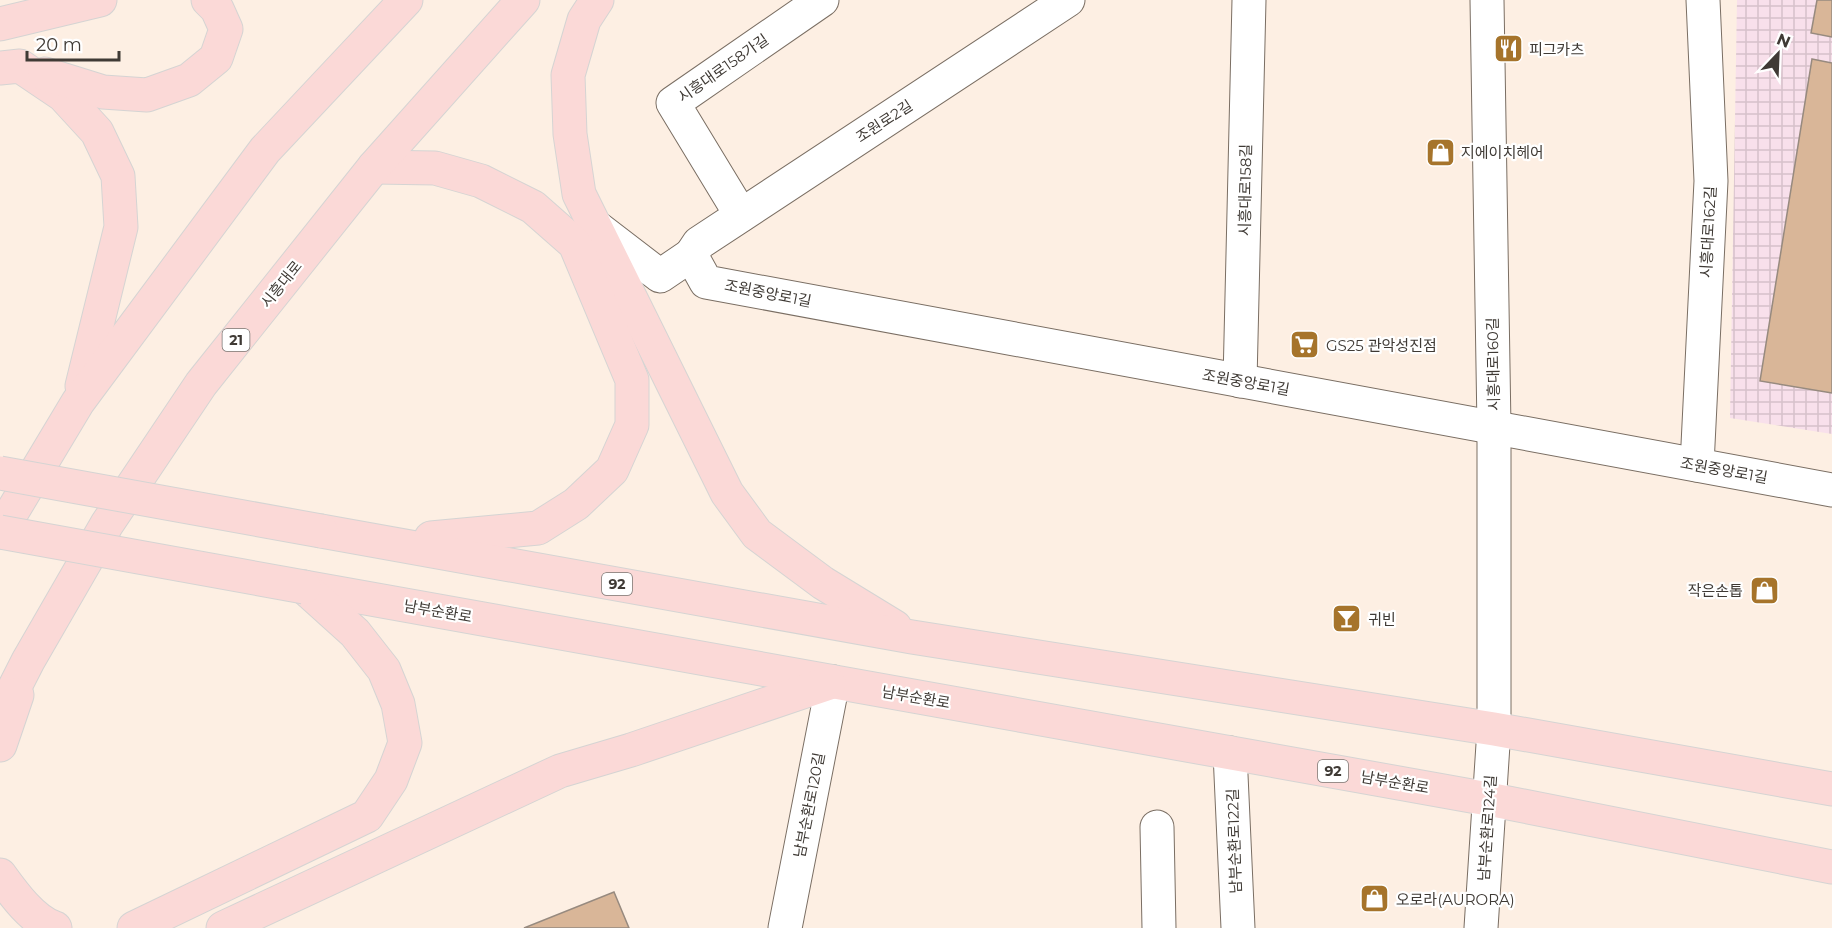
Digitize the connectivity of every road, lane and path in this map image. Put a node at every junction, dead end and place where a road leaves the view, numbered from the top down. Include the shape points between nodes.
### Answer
1 (100, 0) edge
2 (208, 0) edge
3 (406, 0) edge
4 (523, 0) edge
5 (597, 0) edge
6 (822, 0) edge
7 (1068, 0) edge
8 (1249, 0) edge
9 (1486, 0) edge
10 (1703, 0) edge
11 (0, 24) edge
12 (10, 67) edge
13 (374, 167) junction
14 (741, 215) junction
15 (595, 226) junction
16 (695, 249) junction
17 (1240, 381) junction
18 (78, 402) junction
19 (1494, 427) junction
20 (1698, 465) junction
21 (0, 473) edge
22 (1832, 490) edge
23 (321, 531) junction
24 (0, 532) edge
25 (304, 587) junction
26 (912, 637) junction
27 (28, 661) junction
28 (832, 682) junction
29 (0, 716) edge
30 (1494, 729) junction
31 (0, 745) edge
32 (1230, 753) junction
33 (1832, 789) edge
34 (1488, 799) junction
35 (1157, 827) dead end
36 (1832, 867) edge
37 (0, 875) edge
38 (55, 928) edge
39 (134, 928) edge
40 (223, 928) edge
41 (785, 928) edge
42 (1159, 928) edge
43 (1238, 928) edge
44 (1481, 928) edge

1 - 11 main road
2 - 12 main road via 226,29 216,58 182,83 147,94 103,92
3 - 18 main road via 265,150
4 - 13 main road, 시흥대로 / 21
5 - 15 main road via 584,20 568,75 570,134 579,194
6 - 14 street, 시흥대로158가길 via 673,103
7 - 14 street, 조원로2길
8 - 17 street, 시흥대로158길
9 - 19 street, 시흥대로160길
10 - 20 street, 시흥대로162길 via 1711,181
12 - 18 main road via 63,95 97,132 118,176 121,227
13 - 23 main road via 435,168 481,181 533,207 575,244 632,380 632,425 612,470 576,504 538,528 437,539
13 - 27 main road, 시흥대로 / 21 via 201,384 107,524
14 - 16 street, 조원로2길
15 - 16 street, 조원로2길 via 660,276
15 - 26 main road via 727,493 757,534 823,583
16 - 17 street, 조원중앙로1길 via 706,282
17 - 19 street, 조원중앙로1길
18 - 24 main road
19 - 20 street, 조원중앙로1길
19 - 30 street, 시흥대로160길
20 - 22 street, 조원중앙로1길
21 - 23 main road, 92, bridge
23 - 26 main road, 92
24 - 25 main road, 남부순환로 / 92, bridge
25 - 28 main road, 남부순환로 / 92
25 - 39 main road via 355,633 384,670 398,704 405,742 391,780 367,816
26 - 30 main road, 92
27 - 29 main road, 시흥대로 / 21
27 - 31 main road
28 - 32 main road, 남부순환로 / 92
28 - 40 main road via 560,771
28 - 41 street, 남부순환로120길
30 - 33 main road, 92
30 - 34 street, 남부순환로124길
32 - 34 main road, 남부순환로 / 92
32 - 43 street, 남부순환로122길
34 - 36 main road, 남부순환로 / 92
34 - 44 street, 남부순환로124길
35 - 42 street
37 - 38 main road via 16,899

